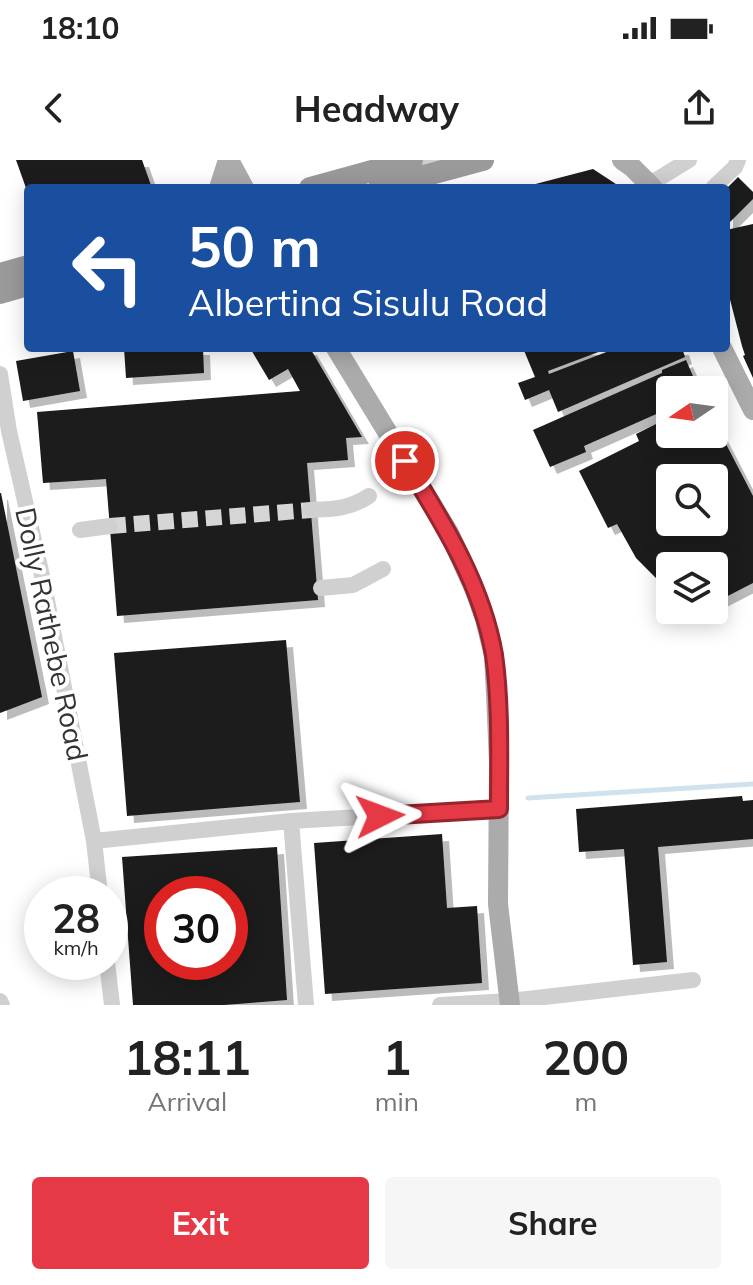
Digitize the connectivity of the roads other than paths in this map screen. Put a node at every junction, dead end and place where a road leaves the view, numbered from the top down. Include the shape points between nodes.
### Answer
1 (229, 160) edge
2 (412, 160) edge
3 (437, 160) edge
4 (483, 160) edge
5 (622, 160) edge
6 (689, 160) edge
7 (738, 160) edge
8 (651, 175) edge
9 (220, 184) edge
10 (242, 184) edge
11 (325, 184) edge
12 (348, 184) edge
13 (394, 184) edge
14 (717, 184) edge
15 (24, 269) edge
16 (0, 276) edge
17 (24, 286) edge
18 (0, 293) edge
19 (338, 352) edge
20 (724, 352) edge
21 (0, 374) edge
22 (753, 410) edge
23 (369, 496) dead end
24 (311, 510) tunnel mouth
25 (110, 526) tunnel mouth
26 (80, 530) dead end
27 (383, 569) dead end
28 (321, 588) dead end
29 (499, 809) junction
30 (291, 821) junction
31 (94, 841) junction
32 (98, 876) edge
33 (109, 980) edge
34 (693, 980) dead end
35 (510, 1003) edge
36 (112, 1005) edge
37 (306, 1005) edge
38 (440, 1005) edge

1 - 9 main road
1 - 10 main road
2 - 11 highway
3 - 12 street
4 - 13 highway
5 - 8 main road
6 - 8 street
7 - 14 street
15 - 16 highway
17 - 18 highway
19 - 29 main road via 449,533 482,608 494,656
20 - 22 main road
21 - 31 street, Dolly Rathebe Road
23 - 24 street via 345,508
25 - 26 street
27 - 28 street via 353,585
29 - 30 street
29 - 35 main road via 498,904
30 - 31 street
30 - 37 street
31 - 32 street, Dolly Rathebe Road
33 - 36 street
34 - 35 street
35 - 38 street

